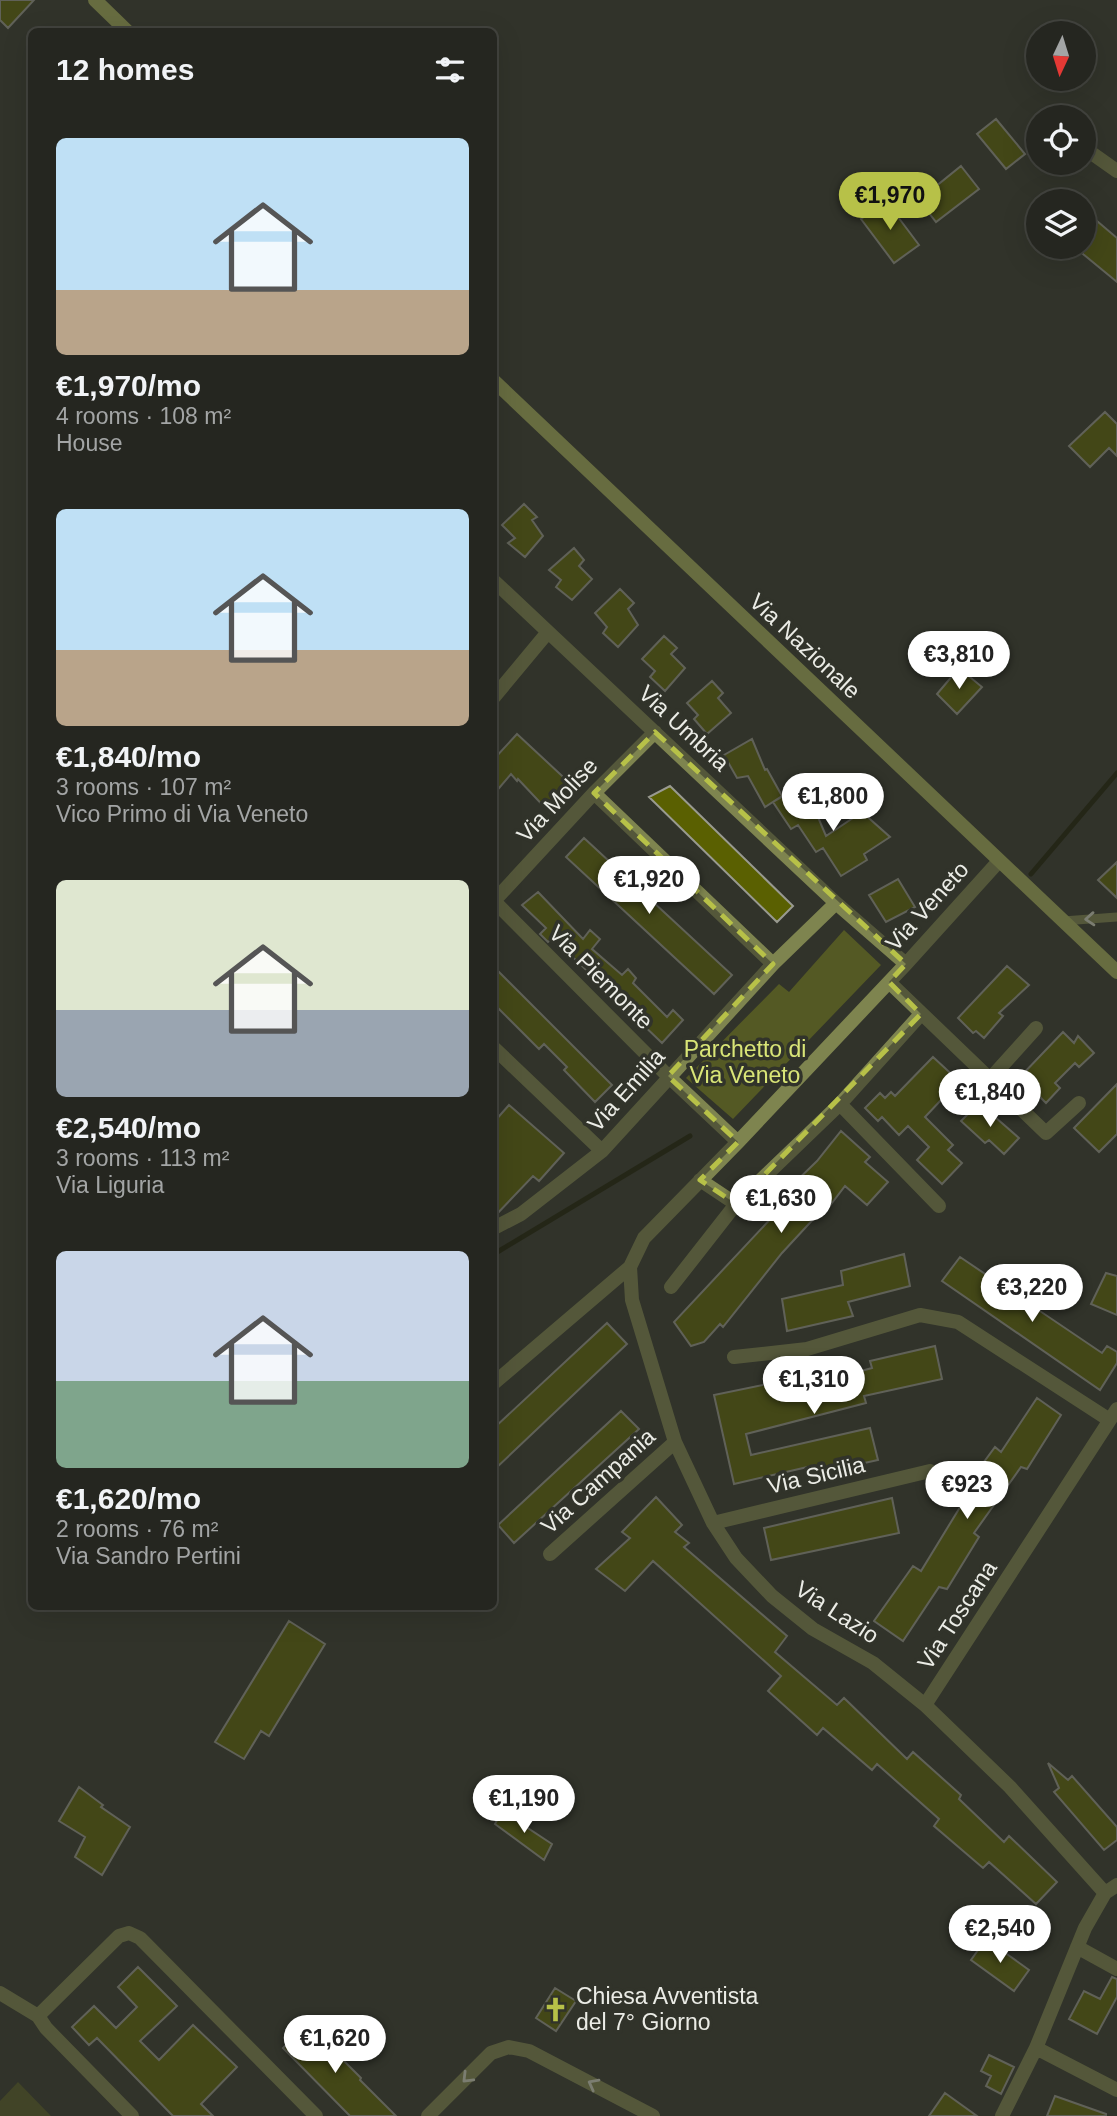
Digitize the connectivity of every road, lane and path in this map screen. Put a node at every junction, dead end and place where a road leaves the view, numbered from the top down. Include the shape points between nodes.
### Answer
1 (95, 0) edge
2 (124, 28) edge
3 (1096, 156) edge
4 (1117, 171) edge
5 (497, 385) edge
6 (497, 584) edge
7 (548, 632) junction
8 (497, 693) edge
9 (655, 732) junction
10 (594, 793) junction
11 (999, 861) junction
12 (497, 898) edge
13 (836, 903) junction
14 (497, 904) edge
15 (1117, 917) edge
16 (1062, 921) junction
17 (773, 964) junction
18 (906, 964) junction
19 (1117, 972) edge
20 (889, 982) junction
21 (921, 1014) junction
22 (1036, 1028) dead end
23 (497, 1051) edge
24 (668, 1076) junction
25 (990, 1079) junction
26 (1079, 1102) dead end
27 (840, 1104) junction
28 (738, 1142) junction
29 (602, 1151) junction
30 (701, 1180) junction
31 (736, 1204) junction
32 (939, 1206) dead end
33 (497, 1226) edge
34 (630, 1267) junction
35 (671, 1287) dead end
36 (734, 1357) dead end
37 (497, 1380) edge
38 (1113, 1414) edge
39 (675, 1442) junction
40 (929, 1471) dead end
41 (713, 1523) junction
42 (550, 1554) dead end
43 (925, 1705) junction
44 (1111, 1889) edge
45 (1077, 1948) junction
46 (1117, 1969) edge
47 (0, 1993) edge
48 (38, 2016) junction
49 (1036, 2048) junction
50 (1117, 2090) edge
51 (132, 2116) edge
52 (316, 2116) edge
53 (428, 2116) edge
54 (653, 2116) edge
55 (1002, 2116) edge

1 - 2 main road
3 - 4 street
5 - 11 main road, Via Nazionale
6 - 7 street, Via Umbria
7 - 8 street
7 - 9 street, Via Umbria
9 - 10 street, Via Molise
9 - 13 street, Via Umbria
10 - 12 street, Via Molise
10 - 17 street
11 - 16 main road, Via Nazionale
11 - 18 street, Via Veneto
13 - 17 street, Via Emilia
13 - 18 street, Via Umbria
14 - 24 street, Via Piemonte
15 -> 16 lane
16 - 19 main road, Via Nazionale
17 - 24 street, Via Emilia
18 - 20 street, Via Veneto
20 - 21 street, Via Veneto
20 - 28 street, Via Veneto
21 - 25 street, Via Veneto
21 - 27 street
22 - 25 street
23 - 29 street
24 - 28 street, Via Piemonte
24 - 29 street, Via Emilia
25 - 26 street, Via Veneto via 1046,1133
27 - 31 street
27 - 32 street
28 - 30 street, Via Veneto
29 - 33 street, Via Emilia via 521,1214
30 - 31 street
30 - 34 street, Via Veneto via 644,1238
31 - 35 street
34 - 37 street
34 - 39 street, Via Lazio via 632,1300
36 - 38 street via 807,1349 920,1315 958,1322
38 - 43 street, Via Toscana
39 - 41 street, Via Lazio
39 - 42 street, Via Campania
40 - 41 street, Via Sicilia
41 - 43 street, Via Lazio via 736,1558 772,1596 813,1629 873,1663
43 - 44 street, Via Lazio
44 - 45 street
45 - 46 street
45 - 49 street
47 - 48 street
48 - 51 street
48 - 52 street via 119,1936 129,1933 140,1938
49 - 50 street
49 - 55 street
54 -> 53 street via 529,2051 509,2047 491,2053

